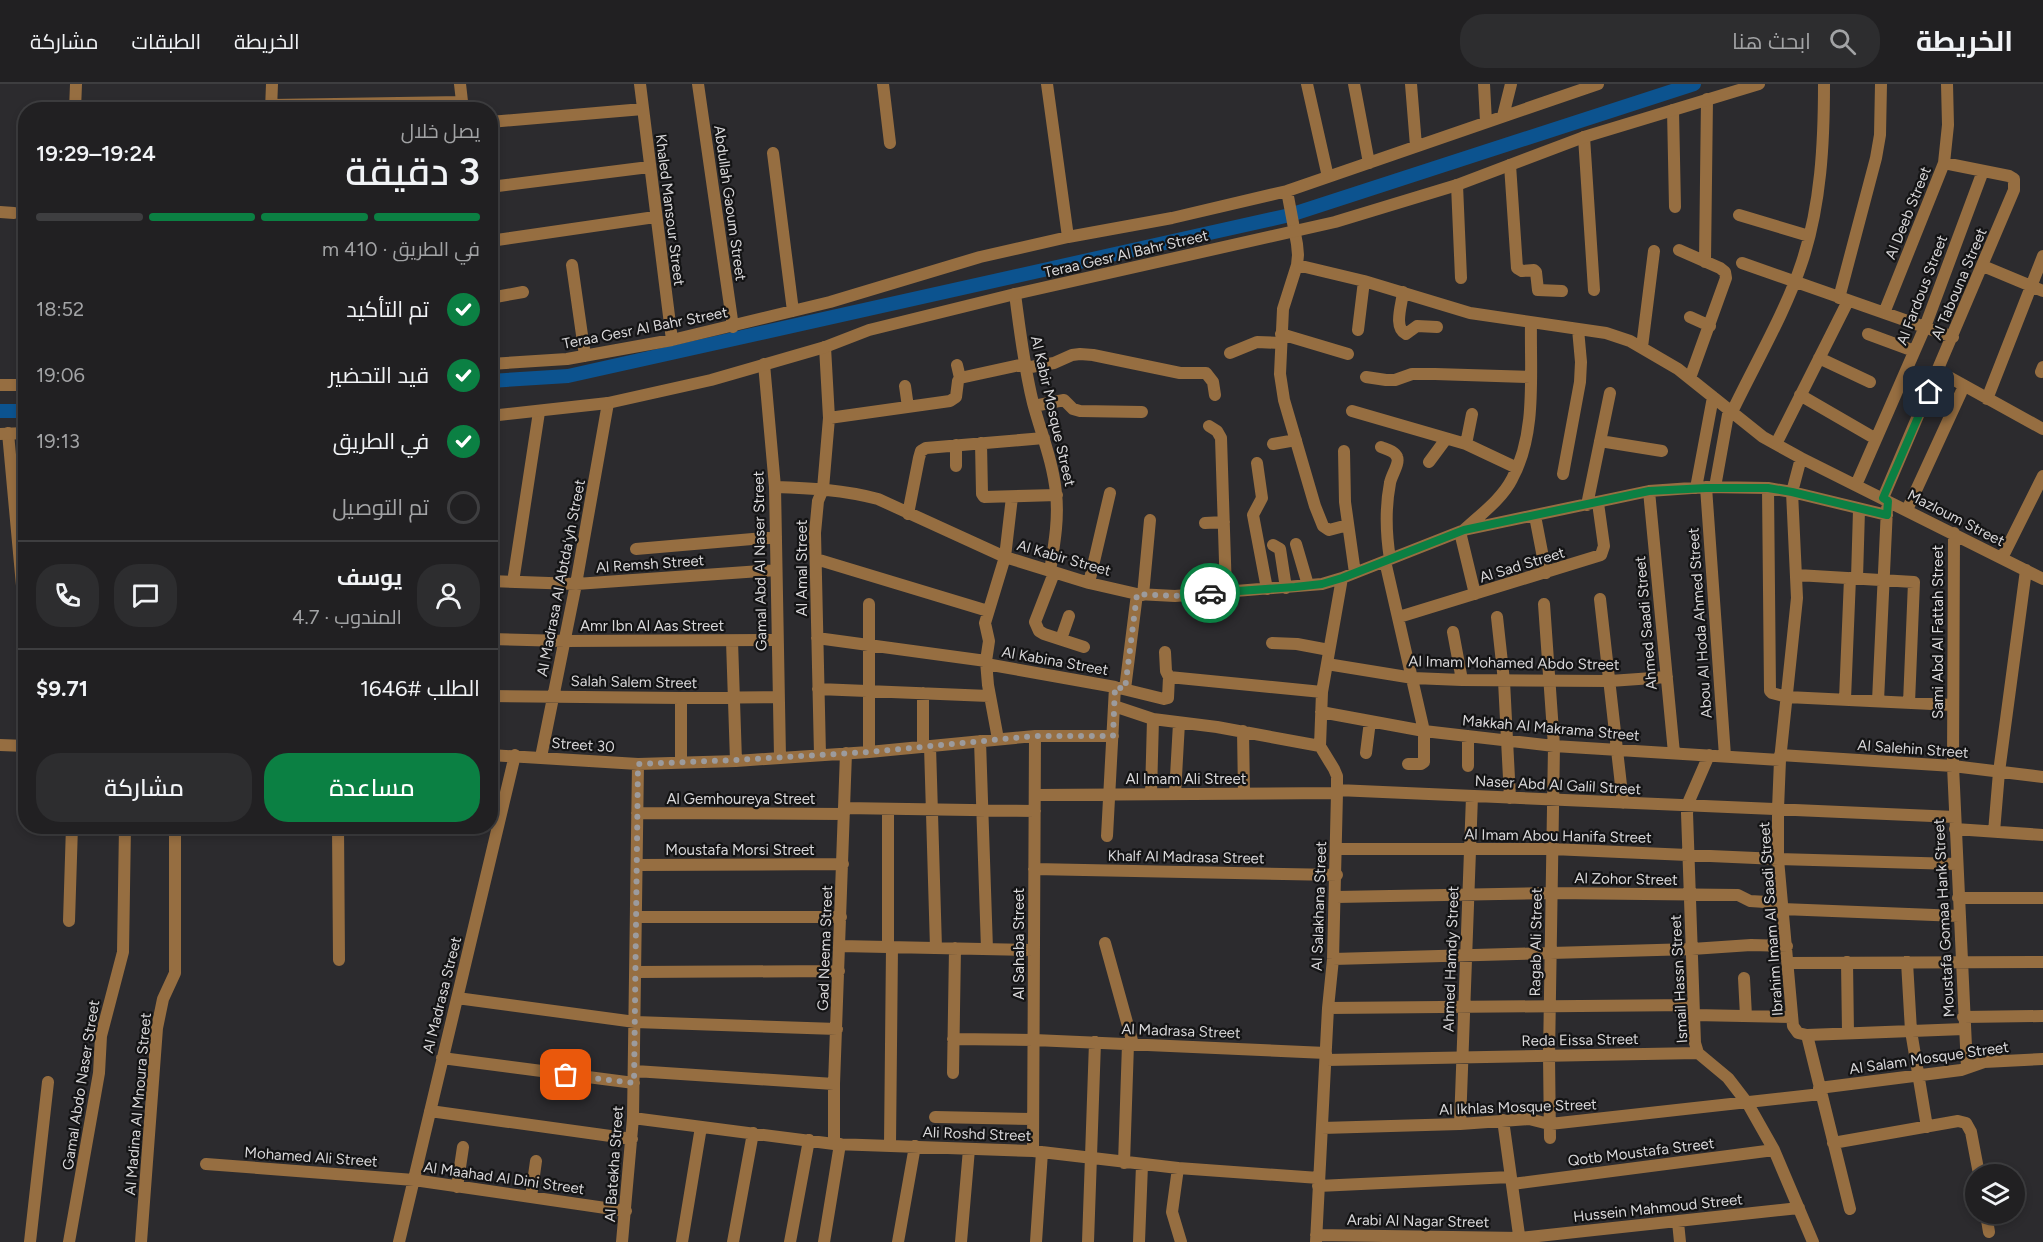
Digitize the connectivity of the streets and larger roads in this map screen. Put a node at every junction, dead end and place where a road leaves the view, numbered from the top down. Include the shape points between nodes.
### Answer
1 (76, 84) edge
2 (272, 84) edge
3 (460, 84) edge
4 (640, 84) edge
5 (698, 84) edge
6 (883, 84) edge
7 (1047, 84) edge
8 (1308, 84) edge
9 (1354, 84) edge
10 (1411, 84) edge
11 (1484, 84) edge
12 (1511, 84) edge
13 (1597, 84) edge
14 (1760, 84) edge
15 (1824, 84) edge
16 (1881, 84) edge
17 (1947, 84) edge
18 (1707, 99) junction
19 (75, 102) edge
20 (271, 102) edge
21 (462, 102) edge
22 (643, 109) junction
23 (1673, 110) junction
24 (1503, 116) junction
25 (498, 121) edge
26 (1486, 122) junction
27 (1584, 136) junction
28 (890, 142) dead end
29 (1416, 146) junction
30 (773, 153) dead end
31 (1369, 163) junction
32 (1944, 164) junction
33 (1510, 165) junction
34 (649, 167) junction
35 (1983, 171) junction
36 (1328, 177) junction
37 (1457, 185) junction
38 (498, 186) edge
39 (1288, 195) junction
40 (1675, 207) dead end
41 (0, 212) edge
42 (14, 213) dead end
43 (1738, 215) dead end
44 (655, 217) junction
45 (1294, 228) junction
46 (1809, 236) junction
47 (1068, 237) junction
48 (498, 240) edge
49 (1679, 250) dead end
50 (1654, 251) dead end
51 (2043, 256) edge
52 (1705, 262) junction
53 (1742, 263) dead end
54 (572, 265) dead end
55 (1297, 265) junction
56 (1983, 266) junction
57 (1461, 278) dead end
58 (1364, 281) junction
59 (1795, 283) junction
60 (2037, 288) edge
61 (1594, 290) dead end
62 (1562, 291) dead end
63 (523, 292) dead end
64 (1403, 292) junction
65 (1015, 294) junction
66 (498, 297) edge
67 (1844, 299) junction
68 (794, 311) junction
69 (1884, 313) junction
70 (1690, 317) dead end
71 (1531, 323) junction
72 (1710, 326) junction
73 (733, 327) junction
74 (1437, 327) dead end
75 (1925, 327) junction
76 (1578, 329) junction
77 (1358, 330) dead end
78 (1868, 334) dead end
79 (1953, 337) junction
80 (1281, 339) junction
81 (672, 340) junction
82 (825, 347) junction
83 (1642, 347) junction
84 (1914, 351) junction
85 (1230, 353) dead end
86 (1348, 354) dead end
87 (585, 356) junction
88 (1819, 358) junction
89 (498, 363) edge
90 (764, 364) junction
91 (957, 365) dead end
92 (1024, 366) junction
93 (1938, 371) junction
94 (1366, 377) dead end
95 (1530, 377) junction
96 (960, 378) junction
97 (1690, 378) junction
98 (1870, 382) dead end
99 (0, 385) edge
100 (18, 385) edge
101 (905, 386) dead end
102 (1964, 386) junction
103 (1610, 393) dead end
104 (1215, 395) dead end
105 (1800, 395) junction
106 (1713, 397) junction
107 (1987, 399) junction
108 (608, 403) junction
109 (1034, 406) junction
110 (908, 407) junction
111 (1352, 411) dead end
112 (1730, 411) junction
113 (539, 412) junction
114 (1142, 412) dead end
115 (1472, 414) dead end
116 (498, 415) edge
117 (829, 418) junction
118 (2041, 423) edge
119 (1209, 426) dead end
120 (4, 433) edge
121 (1044, 438) junction
122 (1446, 439) junction
123 (1876, 439) junction
124 (1296, 440) junction
125 (1600, 441) junction
126 (981, 443) junction
127 (1274, 444) dead end
128 (1466, 444) junction
129 (1776, 444) junction
130 (956, 445) junction
131 (1381, 447) dead end
132 (1344, 451) dead end
133 (1662, 452) dead end
134 (1801, 458) junction
135 (1429, 462) dead end
136 (1257, 463) dead end
137 (956, 466) dead end
138 (1517, 468) junction
139 (1563, 474) dead end
140 (2043, 476) edge
141 (1856, 485) junction
142 (775, 487) junction
143 (1706, 488) junction
144 (1768, 488) junction
145 (823, 489) junction
146 (1649, 491) junction
147 (1792, 492) junction
148 (1110, 493) dead end
149 (1057, 495) junction
150 (1012, 496) junction
151 (18, 500) edge
152 (1885, 500) junction
153 (1593, 504) junction
154 (1859, 510) junction
155 (1907, 510) junction
156 (908, 514) junction
157 (1887, 515) junction
158 (1535, 516) junction
159 (1150, 520) dead end
160 (1224, 522) junction
161 (1205, 523) dead end
162 (1348, 525) junction
163 (1462, 531) junction
164 (1954, 533) junction
165 (776, 537) junction
166 (1296, 544) dead end
167 (1273, 545) dead end
168 (636, 549) dead end
169 (1005, 557) junction
170 (2002, 558) junction
171 (816, 559) junction
172 (1388, 560) junction
173 (776, 570) junction
174 (2026, 570) junction
175 (1052, 572) junction
176 (1355, 573) junction
177 (1546, 573) junction
178 (1797, 575) junction
179 (1342, 578) junction
180 (1853, 578) junction
181 (2043, 579) edge
182 (1884, 580) junction
183 (498, 581) edge
184 (513, 582) junction
185 (1089, 583) junction
186 (576, 584) junction
187 (1308, 585) junction
188 (1286, 588) junction
189 (1267, 589) junction
190 (1226, 592) junction
191 (1140, 594) junction
192 (1475, 594) junction
193 (1600, 599) dead end
194 (868, 604) dead end
195 (1544, 604) dead end
196 (988, 611) junction
197 (1069, 616) dead end
198 (1399, 617) junction
199 (1497, 617) dead end
200 (1453, 632) dead end
201 (817, 638) junction
202 (498, 639) edge
203 (1061, 639) junction
204 (777, 640) junction
205 (565, 641) junction
206 (732, 641) junction
207 (1272, 643) dead end
208 (868, 644) junction
209 (1084, 647) dead end
210 (1329, 650) junction
211 (1165, 652) dead end
212 (986, 662) junction
213 (1326, 664) junction
214 (1169, 677) junction
215 (1667, 677) junction
216 (1413, 678) junction
217 (1462, 680) junction
218 (1504, 681) junction
219 (1551, 681) junction
220 (1610, 681) junction
221 (1120, 688) junction
222 (818, 689) junction
223 (868, 692) junction
224 (1322, 692) junction
225 (923, 693) junction
226 (498, 696) edge
227 (554, 696) junction
228 (989, 696) junction
229 (778, 697) junction
230 (1787, 697) junction
231 (681, 698) junction
232 (734, 698) junction
233 (1845, 699) junction
234 (1878, 701) junction
235 (1909, 703) junction
236 (1953, 705) junction
237 (1114, 706) junction
238 (1321, 712) junction
239 (1153, 719) junction
240 (1370, 721) junction
241 (1179, 723) junction
242 (1243, 731) junction
243 (1424, 731) junction
244 (1035, 736) junction
245 (1113, 736) junction
246 (1468, 736) junction
247 (998, 739) junction
248 (980, 741) junction
249 (1507, 741) junction
250 (0, 745) edge
251 (18, 746) edge
252 (927, 746) junction
253 (1320, 746) junction
254 (1554, 746) junction
255 (1617, 749) junction
256 (869, 752) junction
257 (846, 753) junction
258 (1366, 753) dead end
259 (1674, 753) junction
260 (498, 754) edge
261 (515, 755) junction
262 (820, 755) junction
263 (1709, 755) junction
264 (1725, 756) junction
265 (542, 757) junction
266 (780, 757) junction
267 (1780, 757) junction
268 (736, 760) junction
269 (681, 763) junction
270 (638, 764) junction
271 (1408, 764) dead end
272 (1468, 766) dead end
273 (1953, 766) junction
274 (1999, 772) junction
275 (2043, 777) edge
276 (1337, 791) junction
277 (1244, 793) junction
278 (1109, 794) junction
279 (1151, 794) junction
280 (1175, 794) junction
281 (1035, 795) junction
282 (1473, 796) junction
283 (1510, 798) junction
284 (1553, 800) junction
285 (1623, 803) junction
286 (1688, 806) junction
287 (888, 808) junction
288 (932, 809) junction
289 (1778, 809) junction
290 (983, 810) junction
291 (844, 811) junction
292 (1035, 811) junction
293 (637, 813) junction
294 (1955, 823) junction
295 (498, 826) edge
296 (1994, 832) junction
297 (72, 834) edge
298 (125, 834) edge
299 (176, 834) edge
300 (338, 834) edge
301 (496, 834) edge
302 (2043, 835) edge
303 (1107, 836) dead end
304 (1336, 849) junction
305 (1470, 849) junction
306 (1552, 849) junction
307 (1688, 855) junction
308 (1778, 859) junction
309 (843, 864) junction
310 (1956, 864) junction
311 (637, 865) junction
312 (1034, 869) junction
313 (1336, 875) junction
314 (1552, 893) junction
315 (1690, 894) junction
316 (1469, 895) junction
317 (1336, 897) junction
318 (1958, 898) junction
319 (2043, 898) edge
320 (1782, 906) junction
321 (1959, 916) junction
322 (636, 917) junction
323 (841, 917) junction
324 (69, 921) dead end
325 (1105, 943) dead end
326 (840, 946) junction
327 (1787, 946) junction
328 (890, 947) junction
329 (936, 948) junction
330 (955, 948) junction
331 (987, 949) junction
332 (1692, 949) junction
333 (1034, 950) junction
334 (1550, 953) junction
335 (1466, 955) junction
336 (1333, 959) junction
337 (339, 960) dead end
338 (1907, 962) junction
339 (1961, 962) junction
340 (2043, 962) edge
341 (1789, 963) junction
342 (1847, 963) junction
343 (839, 971) junction
344 (636, 972) junction
345 (1744, 978) dead end
346 (457, 998) junction
347 (1464, 1006) junction
348 (1328, 1008) junction
349 (1550, 1008) junction
350 (1693, 1010) junction
351 (1746, 1016) junction
352 (2043, 1016) edge
353 (1792, 1017) junction
354 (635, 1022) junction
355 (1964, 1023) junction
356 (837, 1029) junction
357 (1911, 1031) junction
358 (1801, 1033) junction
359 (1848, 1033) junction
360 (953, 1039) junction
361 (1034, 1040) junction
362 (1095, 1042) junction
363 (1130, 1044) junction
364 (1698, 1053) junction
365 (1326, 1056) junction
366 (1549, 1056) junction
367 (442, 1058) junction
368 (1462, 1058) junction
369 (2043, 1059) edge
370 (1967, 1068) junction
371 (953, 1073) dead end
372 (1919, 1076) junction
373 (634, 1077) junction
374 (48, 1082) dead end
375 (834, 1084) junction
376 (1820, 1091) junction
377 (1748, 1104) junction
378 (430, 1111) junction
379 (935, 1117) dead end
380 (633, 1118) junction
381 (1033, 1119) junction
382 (1503, 1120) junction
383 (1460, 1124) junction
384 (1549, 1124) junction
385 (1927, 1126) junction
386 (701, 1127) junction
387 (1322, 1128) junction
388 (753, 1133) junction
389 (1550, 1138) dead end
390 (632, 1139) junction
391 (809, 1140) junction
392 (1833, 1143) junction
393 (837, 1144) junction
394 (890, 1145) junction
395 (915, 1146) junction
396 (464, 1147) dead end
397 (969, 1149) junction
398 (1774, 1150) junction
399 (1037, 1152) junction
400 (1091, 1159) junction
401 (536, 1161) dead end
402 (1124, 1163) junction
403 (206, 1164) dead end
404 (1977, 1164) edge
405 (1142, 1165) junction
406 (1178, 1168) junction
407 (414, 1180) junction
408 (1512, 1180) junction
409 (1319, 1182) junction
410 (457, 1187) junction
411 (531, 1197) junction
412 (1799, 1208) junction
413 (1850, 1209) dead end
414 (626, 1211) junction
415 (1677, 1222) junction
416 (1988, 1224) edge
417 (1989, 1232) dead end
418 (1316, 1239) edge
419 (1399, 1239) edge
420 (1520, 1240) edge
421 (30, 1242) edge
422 (69, 1242) edge
423 (141, 1242) edge
424 (399, 1242) edge
425 (622, 1242) edge
426 (682, 1242) edge
427 (733, 1242) edge
428 (790, 1242) edge
429 (824, 1242) edge
430 (898, 1242) edge
431 (961, 1242) edge
432 (1036, 1242) edge
433 (1088, 1242) edge
434 (1139, 1242) edge
435 (1181, 1242) edge
436 (1680, 1242) edge
437 (1813, 1242) edge

1 - 19 street
2 - 20 street
3 - 21 street
4 - 22 street, Khaled Mansour Street
5 - 73 street, Abdullah Gaoum Street
6 - 28 street
7 - 47 street
8 - 36 street
9 - 31 street
10 - 29 street
11 - 26 street
12 - 24 street
13 - 24 street, Teraa Gesr Al Bahr Street
14 - 18 street, Teraa Gesr Al Bahr Street
15 - 46 street via 1819,180
16 - 67 street via 1880,135
17 - 32 street, Al Deeb Street
18 - 23 street, Teraa Gesr Al Bahr Street
18 - 52 street
22 - 25 street
22 - 34 street, Khaled Mansour Street
23 - 27 street, Teraa Gesr Al Bahr Street
23 - 40 street
24 - 26 street, Teraa Gesr Al Bahr Street
26 - 29 street, Teraa Gesr Al Bahr Street
27 - 33 street, Teraa Gesr Al Bahr Street
27 - 61 street
29 - 31 street, Teraa Gesr Al Bahr Street
30 - 68 street
31 - 36 street, Teraa Gesr Al Bahr Street
32 - 35 street, Al Tabouna Street
32 - 69 street, Al Deeb Street
33 - 37 street, Teraa Gesr Al Bahr Street
33 - 62 street via 1517,268 1534,270 1538,290
34 - 38 street
34 - 44 street, Khaled Mansour Street
35 - 56 street, Al Tabouna Street via 2009,176 2015,184
35 - 75 street, Al Fardous Street
36 - 39 street, Teraa Gesr Al Bahr Street
37 - 45 street, Teraa Gesr Al Bahr Street via 1386,208
37 - 57 street
39 - 45 street
39 - 47 street, Teraa Gesr Al Bahr Street
41 - 42 street
43 - 46 street
44 - 48 street
44 - 81 street, Khaled Mansour Street
45 - 55 street
45 - 65 street, Teraa Gesr Al Bahr Street
46 - 59 street
47 - 68 street, Teraa Gesr Al Bahr Street via 980,257
49 - 52 street
50 - 83 street
51 - 60 street
52 - 72 street via 1720,268 1726,278
53 - 59 street
54 - 87 street
55 - 58 street, Mazloum Street
55 - 80 street via 1283,309
56 - 60 street
56 - 79 street, Al Tabouna Street
58 - 64 street, Mazloum Street
58 - 77 street
59 - 67 street
59 - 112 street
60 - 107 street
63 - 66 street
64 - 71 street, Mazloum Street via 1470,313
64 - 74 street via 1399,326 1402,332 1409,333 1417,326
65 - 82 street, Teraa Gesr Al Bahr Street via 869,330
65 - 92 street, Al Kabir Mosque Street
67 - 69 street
67 - 88 street
68 - 73 street, Teraa Gesr Al Bahr Street
69 - 75 street
70 - 72 street
71 - 76 street, Mazloum Street
71 - 95 street
72 - 97 street
73 - 81 street, Teraa Gesr Al Bahr Street
75 - 79 street
75 - 84 street, Al Fardous Street
76 - 83 street, Mazloum Street via 1606,333
76 - 139 street via 1580,382
78 - 84 street
79 - 93 street, Al Tabouna Street
80 - 85 street via 1257,342
80 - 86 street
80 - 124 street via 1280,374
81 - 87 street, Teraa Gesr Al Bahr Street
82 - 90 street, Teraa Gesr Al Bahr Street
82 - 117 street, Al Amal Street
83 - 97 street, Mazloum Street
84 - 123 street, Al Fardous Street
87 - 89 street, Teraa Gesr Al Bahr Street
88 - 98 street
88 - 105 street
90 - 108 street, Teraa Gesr Al Bahr Street
90 - 142 street, Gamal Abd Al Naser Street
91 - 96 street
92 - 96 street
92 - 104 street via 1054,363 1072,355 1093,355 1167,371 1206,373 1213,382
92 - 109 street, Al Kabir Mosque Street
93 - 102 street
93 - 152 street, Al Tabouna Street
94 - 95 street
95 - 138 street via 1528,425
96 - 110 street via 953,399
97 - 106 street, Mazloum Street
99 - 100 street
101 - 110 street
102 - 107 street
102 - 155 street
103 - 125 street
105 - 123 street
105 - 129 street
106 - 112 street, Mazloum Street
106 - 143 street
107 - 118 street
108 - 113 street, Teraa Gesr Al Bahr Street
108 - 186 street, Al Madrasa Al Abtda'yh Street
109 - 114 street via 1064,400 1080,411
109 - 121 street, Al Kabir Mosque Street
110 - 117 street
111 - 122 street
112 - 129 street, Mazloum Street
112 - 143 street
113 - 116 street, Teraa Gesr Al Bahr Street
113 - 184 street
115 - 128 street
117 - 145 street, Al Amal Street
119 - 160 street via 1221,438
120 - 151 street
121 - 126 street
121 - 149 street, Al Kabir Mosque Street
122 - 128 street
122 - 135 street
123 - 141 street, Al Fardous Street
124 - 127 street
124 - 162 street via 1323,526 1329,530
125 - 133 street
125 - 153 street
126 - 130 street
126 - 150 street via 982,494
128 - 138 street
129 - 134 street, Mazloum Street
130 - 137 street
130 - 156 street via 921,451
131 - 172 street via 1398,458 1387,499
132 - 162 street
134 - 141 street, Mazloum Street
134 - 147 street
136 - 189 street via 1262,498 1252,515
138 - 163 street via 1496,500
140 - 170 street
141 - 152 street, Mazloum Street
142 - 145 street, Al Kabir Street
142 - 165 street, Gamal Abd Al Naser Street
143 - 144 street, Mazloum Street
143 - 146 street, Mazloum Street
143 - 264 street, Abou Al Hoda Ahmed Street
144 - 147 street, Mazloum Street
144 - 230 street via 1770,687 1772,693
145 - 156 street, Al Kabir Street via 878,499
145 - 171 street, Al Amal Street via 816,517
146 - 153 street, Mazloum Street
146 - 215 street, Ahmed Saadi Street
147 - 154 street, Mazloum Street
147 - 178 street
148 - 185 street
149 - 150 street
149 - 175 street, Al Kabir Mosque Street
150 - 169 street
152 - 155 street, Mazloum Street
152 - 157 street, Al Tabouna Street
153 - 158 street, Mazloum Street
153 - 177 street, Al Sad Street via 1604,552
154 - 157 street, Mazloum Street
154 - 180 street
155 - 164 street, Mazloum Street
156 - 169 street, Al Kabir Street
157 - 182 street, Al Tabouna Street
158 - 163 street, Mazloum Street
158 - 177 street
159 - 191 street
160 - 161 street
160 - 190 street
162 - 176 street
163 - 172 street, Mazloum Street
163 - 192 street
164 - 170 street, Mazloum Street
164 - 236 street, Sami Abd Al Fattah Street
165 - 168 street
165 - 173 street, Gamal Abd Al Naser Street
166 - 187 street
167 - 188 street via 1280,549
169 - 175 street, Al Kabir Street
169 - 196 street
170 - 174 street, Mazloum Street
171 - 196 street
171 - 201 street, Al Amal Street
172 - 176 street, Mazloum Street
172 - 198 street
173 - 186 street, Al Remsh Street
173 - 204 street, Gamal Abd Al Naser Street
174 - 181 street, Mazloum Street
174 - 274 street
175 - 185 street, Al Kabir Street
175 - 203 street, Al Kabir Mosque Street via 1035,622 1039,631
176 - 179 street, Al Kabir Street
177 - 192 street, Al Sad Street
178 - 180 street
178 - 230 street
179 - 187 street, Al Kabir Street
179 - 210 street
180 - 182 street
180 - 233 street
182 - 234 street, Al Tabouna Street
182 - 235 street via 1914,582
183 - 184 street, Al Remsh Street
184 - 186 street, Al Remsh Street
185 - 191 street, Al Kabir Street
186 - 205 street, Al Madrasa Al Abtda'yh Street
187 - 188 street, Al Kabir Street
188 - 189 street, Al Kabir Street
189 - 190 street, Al Kabir Street
190 - 191 street, Al Kabir Street
191 - 221 street
192 - 198 street, Al Sad Street
193 - 220 street
194 - 208 street
195 - 219 street, Ragab Ali Street
196 - 212 street
197 - 203 street
198 - 216 street
199 - 218 street
200 - 217 street
201 - 208 street, Al Kabina Street
201 - 222 street, Al Amal Street
202 - 205 street, Amr Ibn Al Aas Street
203 - 209 street, Al Kabir Mosque Street
204 - 206 street, Amr Ibn Al Aas Street
204 - 229 street, Gamal Abd Al Naser Street
205 - 206 street, Amr Ibn Al Aas Street
205 - 227 street, Al Madrasa Al Abtda'yh Street
206 - 232 street
207 - 210 street
208 - 212 street, Al Kabina Street
208 - 223 street
210 - 213 street
211 - 214 street
212 - 221 street, Al Kabina Street
212 - 228 street
213 - 216 street, Al Imam Mohamed Abdo Street
213 - 224 street
214 - 221 street, Al Kabina Street via 1168,698 1164,699
214 - 224 street
215 - 220 street, Al Imam Mohamed Abdo Street
215 - 259 street, Ahmed Saadi Street
216 - 217 street, Al Imam Mohamed Abdo Street
216 - 243 street
217 - 218 street, Al Imam Mohamed Abdo Street
218 - 219 street, Al Imam Mohamed Abdo Street
218 - 249 street
219 - 220 street, Al Imam Mohamed Abdo Street
219 - 254 street, Ragab Ali Street
220 - 255 street
221 - 237 street
222 - 223 street
222 - 262 street, Al Amal Street
223 - 225 street
223 - 256 street
224 - 238 street
225 - 228 street
225 - 252 street
226 - 227 street, Salah Salem Street
227 - 231 street, Salah Salem Street
227 - 265 street, Al Madrasa Al Abtda'yh Street
228 - 247 street
229 - 232 street, Salah Salem Street
229 - 266 street, Gamal Abd Al Naser Street
230 - 233 street
230 - 267 street, Ibrahim Imam Al Saadi Street
231 - 232 street, Salah Salem Street
231 - 269 street
232 - 268 street
233 - 234 street
234 - 235 street
235 - 236 street
236 - 273 street, Sami Abd Al Fattah Street
237 - 239 street
237 - 245 street
238 - 240 street, Makkah Al Makrama Street
238 - 253 street
239 - 241 street
239 - 279 street
240 - 243 street, Makkah Al Makrama Street
240 - 258 street
241 - 242 street
241 - 280 street
242 - 253 street
242 - 277 street
243 - 246 street, Makkah Al Makrama Street
243 - 271 street via 1424,762
244 - 245 street, Street 30
244 - 247 street, Street 30
244 - 281 street, Al Sahaba Street
245 - 278 street
246 - 249 street, Makkah Al Makrama Street
246 - 272 street
247 - 248 street, Street 30
248 - 252 street, Street 30
248 - 290 street
249 - 254 street, Makkah Al Makrama Street
249 - 283 street
250 - 251 street
252 - 256 street, Street 30
252 - 288 street
253 - 276 street, Al Salakhana Street via 1337,776
254 - 255 street, Makkah Al Makrama Street
254 - 284 street, Ragab Ali Street
255 - 259 street, Makkah Al Makrama Street
255 - 285 street
256 - 257 street, Street 30
257 - 262 street, Street 30
257 - 291 street, Gad Neema Street
259 - 263 street, Makkah Al Makrama Street
260 - 261 street, Street 30
261 - 265 street, Street 30
261 - 295 street, Al Madrasa Street
262 - 266 street, Street 30
263 - 264 street, Makkah Al Makrama Street
263 - 286 street, Ismail Hassn Street
264 - 267 street, Makkah Al Makrama Street
265 - 270 street, Street 30
266 - 268 street, Street 30
267 - 273 street, Al Salehin Street
267 - 289 street, Ibrahim Imam Al Saadi Street
268 - 269 street, Street 30
269 - 270 street, Street 30
270 - 293 street, Al Batekha Street
273 - 274 street, Al Salehin Street
273 - 294 street, Moustafa Gomaa Hank Street
274 - 275 street, Al Salehin Street
274 - 296 street
276 - 277 street, Al Imam Ali Street
276 - 282 street, Naser Abd Al Galil Street
276 - 304 street, Al Salakhana Street
277 - 280 street, Al Imam Ali Street
278 - 279 street, Al Imam Ali Street
278 - 281 street, Al Imam Ali Street
278 - 303 street
279 - 280 street, Al Imam Ali Street
281 - 292 street, Al Sahaba Street
282 - 283 street, Naser Abd Al Galil Street
282 - 305 street, Ahmed Hamdy Street
283 - 284 street, Naser Abd Al Galil Street
284 - 285 street, Naser Abd Al Galil Street
284 - 306 street, Ragab Ali Street
285 - 286 street, Naser Abd Al Galil Street
286 - 289 street, Naser Abd Al Galil Street
286 - 307 street, Ismail Hassn Street
287 - 288 street, Al Gemhoureya Street
287 - 291 street, Al Gemhoureya Street
287 - 328 street
288 - 290 street, Al Gemhoureya Street
288 - 329 street
289 - 294 street, Naser Abd Al Galil Street
289 - 308 street, Ibrahim Imam Al Saadi Street
290 - 292 street, Al Gemhoureya Street
290 - 331 street
291 - 293 street, Al Gemhoureya Street
291 - 309 street, Gad Neema Street
292 - 312 street, Al Sahaba Street
293 - 311 street, Al Batekha Street
294 - 296 street, Naser Abd Al Galil Street
294 - 310 street, Moustafa Gomaa Hank Street
296 - 302 street, Naser Abd Al Galil Street
297 - 324 street
298 - 422 street, Gamal Abdo Naser Street via 123,952 101,1036 99,1073
299 - 423 street, Al Madina Al Mnoura Street via 175,973 163,999 157,1028
300 - 337 street
301 - 346 street, Al Madrasa Street
304 - 305 street, Al Imam Abou Hanifa Street
304 - 313 street, Al Salakhana Street
305 - 306 street, Al Imam Abou Hanifa Street
305 - 316 street, Ahmed Hamdy Street
306 - 307 street, Al Imam Abou Hanifa Street
306 - 314 street, Ragab Ali Street
307 - 308 street, Al Imam Abou Hanifa Street
307 - 315 street, Ismail Hassn Street
308 - 310 street, Al Imam Abou Hanifa Street
308 - 320 street, Ibrahim Imam Al Saadi Street
309 - 311 street, Moustafa Morsi Street
309 - 323 street, Gad Neema Street
310 - 318 street, Moustafa Gomaa Hank Street
311 - 322 street, Al Batekha Street
312 - 313 street, Khalf Al Madrasa Street
312 - 333 street, Al Sahaba Street
313 - 317 street, Al Salakhana Street
314 - 315 street, Al Zohor Street
314 - 316 street, Al Zohor Street
314 - 334 street, Ragab Ali Street
315 - 320 street, Al Zohor Street via 1738,894 1750,901
315 - 332 street, Ismail Hassn Street
316 - 317 street, Al Zohor Street
316 - 335 street, Ahmed Hamdy Street
317 - 336 street, Al Salakhana Street
318 - 319 street
318 - 321 street, Moustafa Gomaa Hank Street
320 - 321 street, Al Zohor Street
320 - 327 street, Ibrahim Imam Al Saadi Street
321 - 339 street, Moustafa Gomaa Hank Street
322 - 323 street
322 - 344 street, Al Batekha Street
323 - 326 street, Gad Neema Street
325 - 363 street
326 - 328 street
326 - 343 street, Gad Neema Street
327 - 332 street
327 - 341 street, Ibrahim Imam Al Saadi Street
328 - 329 street
328 - 394 street
329 - 330 street
330 - 331 street
330 - 360 street
331 - 333 street
332 - 334 street
332 - 350 street, Ismail Hassn Street
333 - 361 street, Al Sahaba Street
334 - 335 street
334 - 349 street, Ragab Ali Street
335 - 336 street
335 - 347 street, Ahmed Hamdy Street
336 - 348 street, Al Salakhana Street
338 - 339 street
338 - 342 street
338 - 357 street
339 - 340 street
339 - 355 street, Moustafa Gomaa Hank Street
341 - 342 street
341 - 353 street, Ibrahim Imam Al Saadi Street
342 - 359 street
343 - 344 street
343 - 356 street, Gad Neema Street
344 - 354 street, Al Batekha Street
345 - 351 street
346 - 354 street
346 - 367 street, Al Madrasa Street
347 - 348 street
347 - 349 street
347 - 368 street, Ahmed Hamdy Street
348 - 365 street, Al Salakhana Street
349 - 350 street
349 - 366 street, Ragab Ali Street
350 - 351 street
350 - 364 street, Ismail Hassn Street
351 - 353 street
352 - 355 street
353 - 358 street, Ibrahim Imam Al Saadi Street
354 - 356 street
354 - 373 street, Al Batekha Street
355 - 357 street
355 - 370 street, Moustafa Gomaa Hank Street
356 - 375 street, Gad Neema Street
357 - 359 street
357 - 372 street
358 - 359 street
358 - 376 street, Ibrahim Imam Al Saadi Street
360 - 361 street, Al Madrasa Street
360 - 371 street
361 - 362 street, Al Madrasa Street
361 - 381 street, Al Sahaba Street
362 - 363 street, Al Madrasa Street
362 - 400 street
363 - 365 street, Al Madrasa Street
363 - 402 street
364 - 366 street, Reda Eissa Street
364 - 377 street, Ismail Hassn Street via 1728,1078
365 - 368 street, Al Madrasa Street
365 - 387 street, Al Salakhana Street
366 - 368 street, Reda Eissa Street
366 - 384 street, Ragab Ali Street
367 - 373 street
367 - 378 street, Al Madrasa Street
368 - 383 street, Ahmed Hamdy Street
369 - 370 street, Al Salam Mosque Street via 1984,1062
370 - 372 street, Al Salam Mosque Street
372 - 376 street, Al Salam Mosque Street
372 - 385 street
373 - 375 street
373 - 380 street, Al Batekha Street
374 - 421 street
375 - 393 street, Gad Neema Street
376 - 377 street, Al Ikhlas Mosque Street
376 - 392 street, Ibrahim Imam Al Saadi Street
377 - 384 street, Al Ikhlas Mosque Street
377 - 398 street, Ismail Hassn Street
378 - 390 street
378 - 407 street, Al Madrasa Street
379 - 381 street
380 - 386 street, Ali Roshd Street
380 - 390 street, Al Batekha Street
381 - 399 street, Al Sahaba Street
382 - 383 street, Al Ikhlas Mosque Street
382 - 384 street, Al Ikhlas Mosque Street via 1529,1119
382 - 408 street
383 - 387 street, Al Ikhlas Mosque Street
384 - 389 street, Ragab Ali Street
385 - 392 street
385 - 404 street via 1966,1123
386 - 388 street, Ali Roshd Street
386 - 426 street
387 - 409 street, Al Salakhana Street
388 - 391 street, Ali Roshd Street
388 - 427 street
390 - 414 street, Al Batekha Street
391 - 393 street, Ali Roshd Street
391 - 428 street
392 - 413 street, Ibrahim Imam Al Saadi Street
393 - 394 street, Ali Roshd Street
393 - 429 street, Gad Neema Street
394 - 395 street, Ali Roshd Street
395 - 397 street, Ali Roshd Street
395 - 430 street
396 - 410 street
397 - 399 street, Ali Roshd Street
397 - 431 street
398 - 408 street, Qotb Moustafa Street
398 - 412 street, Ismail Hassn Street
399 - 400 street, Ali Roshd Street
399 - 432 street, Al Sahaba Street
400 - 402 street, Ali Roshd Street
400 - 433 street
401 - 411 street
402 - 405 street, Ali Roshd Street
403 - 407 street, Mohamed Ali Street
405 - 406 street, Ali Roshd Street
405 - 434 street
406 - 409 street, Ali Roshd Street
406 - 435 street via 1172,1212
407 - 410 street, Al Maahad Al Dini Street
407 - 424 street, Al Madrasa Street
408 - 409 street, Qotb Moustafa Street
408 - 420 street
409 - 418 street, Al Salakhana Street
410 - 411 street, Al Maahad Al Dini Street
411 - 414 street, Al Maahad Al Dini Street
412 - 415 street, Hussein Mahmoud Street
412 - 437 street, Ismail Hassn Street
414 - 425 street, Al Batekha Street
415 - 420 street, Hussein Mahmoud Street
415 - 436 street
416 - 417 street
418 - 419 street, Arabi Al Nagar Street
419 - 420 street, Arabi Al Nagar Street

